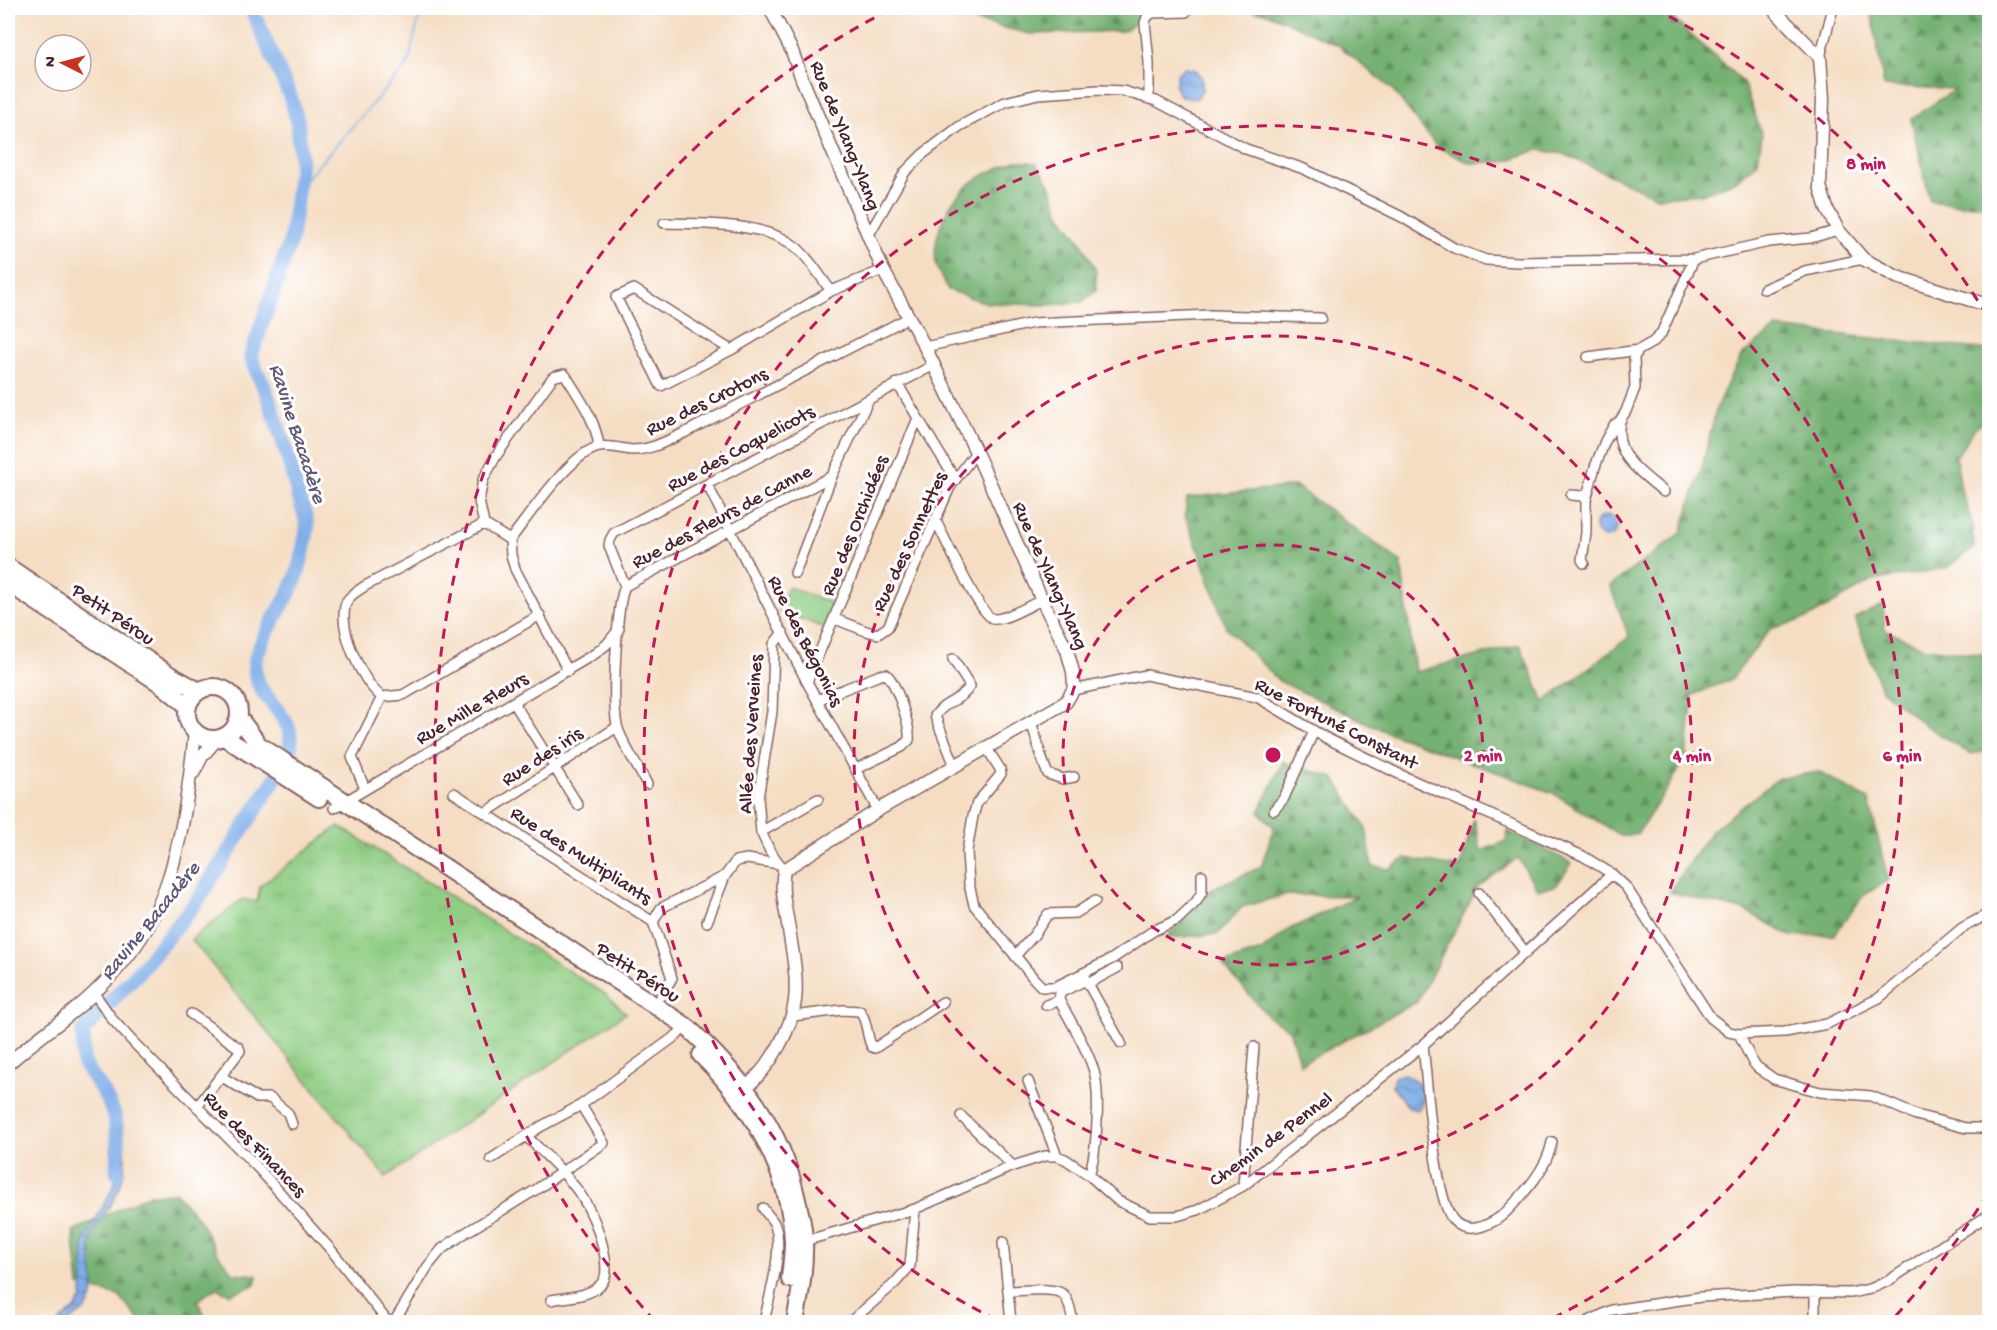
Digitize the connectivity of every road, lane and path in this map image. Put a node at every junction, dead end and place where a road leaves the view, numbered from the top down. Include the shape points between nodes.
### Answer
1 (770, 8) edge
2 (1772, 8) edge
3 (1833, 8) edge
4 (1186, 12) dead end
5 (1820, 57) junction
6 (1149, 99) junction
7 (664, 223) dead end
8 (1838, 231) junction
9 (868, 236) junction
10 (1694, 259) junction
11 (1863, 259) junction
12 (883, 270) junction
13 (1764, 288) dead end
14 (831, 291) junction
15 (1989, 306) edge
16 (908, 318) junction
17 (1322, 318) dead end
18 (924, 347) junction
19 (731, 350) junction
20 (1639, 350) junction
21 (1588, 357) dead end
22 (934, 365) junction
23 (897, 383) junction
24 (868, 401) junction
25 (918, 418) junction
26 (1620, 421) junction
27 (599, 447) junction
28 (976, 452) junction
29 (832, 476) junction
30 (955, 479) junction
31 (707, 484) junction
32 (1664, 492) dead end
33 (1587, 494) junction
34 (1571, 495) dead end
35 (935, 519) junction
36 (484, 524) junction
37 (732, 531) junction
38 (510, 540) junction
39 (1584, 563) dead end
40 (8, 567) edge
41 (795, 573) dead end
42 (8, 583) edge
43 (626, 586) junction
44 (1042, 600) junction
45 (540, 615) junction
46 (835, 619) junction
47 (619, 628) junction
48 (783, 632) junction
49 (953, 659) dead end
50 (568, 671) junction
51 (807, 682) junction
52 (1073, 690) junction
53 (199, 691) junction
54 (382, 697) junction
55 (817, 700) junction
56 (514, 703) junction
57 (188, 706) junction
58 (239, 718) junction
59 (1031, 723) junction
60 (617, 727) junction
61 (1314, 731) junction
62 (195, 732) junction
63 (220, 738) junction
64 (986, 747) junction
65 (956, 766) junction
66 (282, 767) junction
67 (555, 768) junction
68 (856, 769) junction
69 (1074, 777) dead end
70 (189, 784) junction
71 (647, 784) dead end
72 (365, 789) junction
73 (454, 793) dead end
74 (818, 799) dead end
75 (340, 805) junction
76 (578, 805) dead end
77 (878, 810) junction
78 (1274, 810) dead end
79 (485, 813) junction
80 (761, 832) junction
81 (782, 867) junction
82 (1612, 874) junction
83 (1202, 875) dead end
84 (726, 876) junction
85 (1479, 892) dead end
86 (1095, 902) dead end
87 (1989, 913) edge
88 (653, 922) junction
89 (707, 922) dead end
90 (1526, 953) junction
91 (1015, 956) junction
92 (1117, 968) dead end
93 (1089, 983) junction
94 (662, 996) dead end
95 (97, 998) junction
96 (1059, 1000) junction
97 (943, 1002) dead end
98 (1046, 1005) dead end
99 (191, 1014) dead end
100 (793, 1016) junction
101 (681, 1030) junction
102 (1739, 1034) junction
103 (1121, 1043) dead end
104 (1423, 1045) junction
105 (1254, 1047) dead end
106 (8, 1064) edge
107 (222, 1077) junction
108 (1028, 1081) dead end
109 (741, 1092) junction
110 (581, 1105) junction
111 (197, 1107) junction
112 (961, 1116) dead end
113 (292, 1124) dead end
114 (1989, 1128) edge
115 (526, 1136) junction
116 (1552, 1142) dead end
117 (1057, 1156) junction
118 (491, 1159) dead end
119 (1013, 1166) junction
120 (563, 1171) junction
121 (1089, 1175) junction
122 (1243, 1186) junction
123 (763, 1208) dead end
124 (915, 1209) junction
125 (1989, 1214) edge
126 (799, 1242) junction
127 (1003, 1242) dead end
128 (1008, 1291) junction
129 (1815, 1292) junction
130 (551, 1300) dead end
131 (1593, 1321) edge
132 (388, 1323) edge
133 (394, 1323) edge
134 (764, 1323) edge
135 (784, 1323) edge
136 (795, 1323) edge
137 (850, 1323) edge
138 (1011, 1323) edge
139 (1073, 1323) edge
140 (1815, 1323) edge

1 - 9 street, Rue de Ylang-Ylang via 792,51
2 - 5 street
3 - 5 street
4 - 6 street via 1152,13 1147,17
5 - 8 street via 1820,186
6 - 9 street via 1123,91 1099,90 1038,94 1005,102 960,126 922,154 905,172
6 - 10 street via 1246,149 1304,169 1400,216 1454,248 1486,260
7 - 14 street via 765,231 795,246
8 - 10 street
8 - 11 street
9 - 12 street, Rue de Ylang-Ylang
10 - 20 street via 1661,334
11 - 13 street via 1805,271
11 - 15 street via 1897,277
12 - 14 street
12 - 16 street, Rue de Ylang-Ylang
14 - 19 street
16 - 18 street, Rue de Ylang-Ylang
16 - 27 street, Rue des Crotons via 658,445 635,450
17 - 18 street via 1210,315 1033,323
18 - 22 street, Rue de Ylang-Ylang
19 - 19 street via 634,290 616,297 661,386
20 - 21 street
20 - 26 street via 1634,357 1635,388
22 - 23 street, Rue des Coquelicots
22 - 28 street, Rue de Ylang-Ylang
23 - 24 street, Rue des Coquelicots
23 - 25 street
24 - 29 street
24 - 31 street, Rue des Coquelicots
25 - 30 street
25 - 46 street, Rue des Orchidées
26 - 32 street via 1619,434 1627,459
26 - 33 street via 1605,441
27 - 36 street via 590,416 566,376 553,377 507,439 483,480 479,501
27 - 38 street via 579,458 557,480
28 - 30 street, Rue des Sonnettes
28 - 44 street, Rue de Ylang-Ylang
29 - 37 street, Rue des Fleurs de Canne
29 - 41 street
30 - 35 street, Rue des Sonnettes
31 - 37 street, Rue des Bégonias
31 - 43 street, Rue des Coquelicots via 614,533 609,546
33 - 34 street
33 - 39 street
35 - 44 street via 988,617 1007,616
35 - 46 street, Rue des Sonnettes via 888,627 878,634
36 - 38 street
36 - 54 street via 365,586 348,599 345,632 366,678
37 - 43 street, Rue des Fleurs de Canne
37 - 48 street, Rue des Bégonias
38 - 45 street via 515,568
40 - 53 highway, Petit Pérou
42 - 57 highway, Petit Pérou
43 - 47 street
44 - 52 street, Rue de Ylang-Ylang via 1071,662
45 - 50 street
45 - 54 street via 403,696
46 - 51 street, Rue des Orchidées
47 - 50 street, Rue Mille Fleurs via 601,650
47 - 60 street
48 - 51 street, Rue des Bégonias
48 - 80 street, Allée des Verveines via 774,644 772,656 772,712 758,798
49 - 65 street via 970,686 935,716
50 - 56 street, Rue Mille Fleurs
51 - 55 street, Rue des Bégonias
52 - 59 street via 1066,702
52 - 61 street, Rue Fortuné Constant via 1154,676 1257,697
53 - 57 highway
53 - 58 highway via 211,687 225,690 238,705
54 - 72 street via 352,757
55 - 68 street, Rue des Bégonias
55 - 68 street via 880,675 886,674 893,682 909,740
56 - 67 street
56 - 72 street, Rue Mille Fleurs
57 - 62 highway via 188,720
58 - 63 highway via 234,729
58 - 66 highway, Petit Pérou
59 - 64 street
59 - 69 street via 1048,774
60 - 67 street, Rue des iris
60 - 71 street
61 - 78 street via 1284,798
61 - 82 street, Rue Fortuné Constant via 1401,775 1583,856
62 - 63 highway via 205,738
62 - 70 street
63 - 66 highway, Petit Pérou
63 - 70 street via 202,756
64 - 65 street
64 - 91 street via 1001,774 975,810 967,851 969,884 974,905
65 - 77 street
66 - 75 highway, Petit Pérou
67 - 76 street
67 - 79 street, Rue des iris
68 - 77 street, Rue des Bégonias
70 - 95 street via 170,874 154,915
72 - 75 street, Rue Mille Fleurs
73 - 79 street, Rue des Multipliants
74 - 80 street
75 - 101 highway, Petit Pérou
77 - 81 street
79 - 88 street, Rue des Multipliants
80 - 81 street, Allée des Verveines
81 - 84 street via 742,859
81 - 100 street via 782,892 796,971
82 - 90 street, Chemin de Pennel
82 - 102 street, Rue Fortuné Constant via 1637,902 1711,1018 1729,1032
83 - 91 street via 1202,891 1196,902 1177,920 1112,959 1054,987 1042,987
84 - 88 street via 661,908
84 - 89 street
85 - 90 street
86 - 91 street via 1076,913 1048,914
87 - 102 street via 1962,928 1879,998 1827,1024 1785,1032
88 - 94 street, Rue des Multipliants via 672,978
90 - 104 street, Chemin de Pennel
92 - 93 street
93 - 96 street via 1084,980 1060,993
93 - 103 street
95 - 106 street
95 - 111 street, Rue des Finances
96 - 98 street
96 - 121 street via 1094,1069 1094,1159
97 - 100 street via 875,1048 869,1042 860,1011
99 - 107 street via 240,1049
100 - 109 street via 781,1044
101 - 109 highway, Petit Pérou via 708,1063
101 - 110 street
102 - 114 street via 1752,1061 1774,1078 1820,1092 1871,1096 1916,1115 1966,1128
104 - 116 street via 1438,1171 1443,1198 1455,1222 1464,1228 1476,1227 1500,1217 1525,1192 1548,1158
104 - 122 street, Chemin de Pennel
105 - 122 street
107 - 111 street
107 - 113 street via 257,1098 270,1098 288,1113
108 - 117 street
109 - 126 highway, Petit Pérou via 776,1166
110 - 115 street
110 - 120 street via 604,1143
111 - 132 street, Rue des Finances via 260,1169
112 - 119 street
115 - 118 street
115 - 120 street
117 - 119 street via 1039,1156
117 - 121 street, Chemin de Pennel
119 - 124 street
120 - 130 street via 592,1212 607,1269 597,1288
120 - 133 street via 442,1250
121 - 122 street, Chemin de Pennel via 1118,1201 1150,1216 1177,1216 1198,1210
123 - 134 street via 773,1222 777,1247
124 - 126 street
124 - 137 street via 910,1266
125 - 129 street via 1888,1281 1850,1293
126 - 135 highway, Petit Pérou
126 - 136 highway, Petit Pérou via 800,1298
127 - 128 street
128 - 138 street
128 - 139 street via 1063,1293
129 - 131 street via 1701,1297 1612,1310
129 - 140 street

